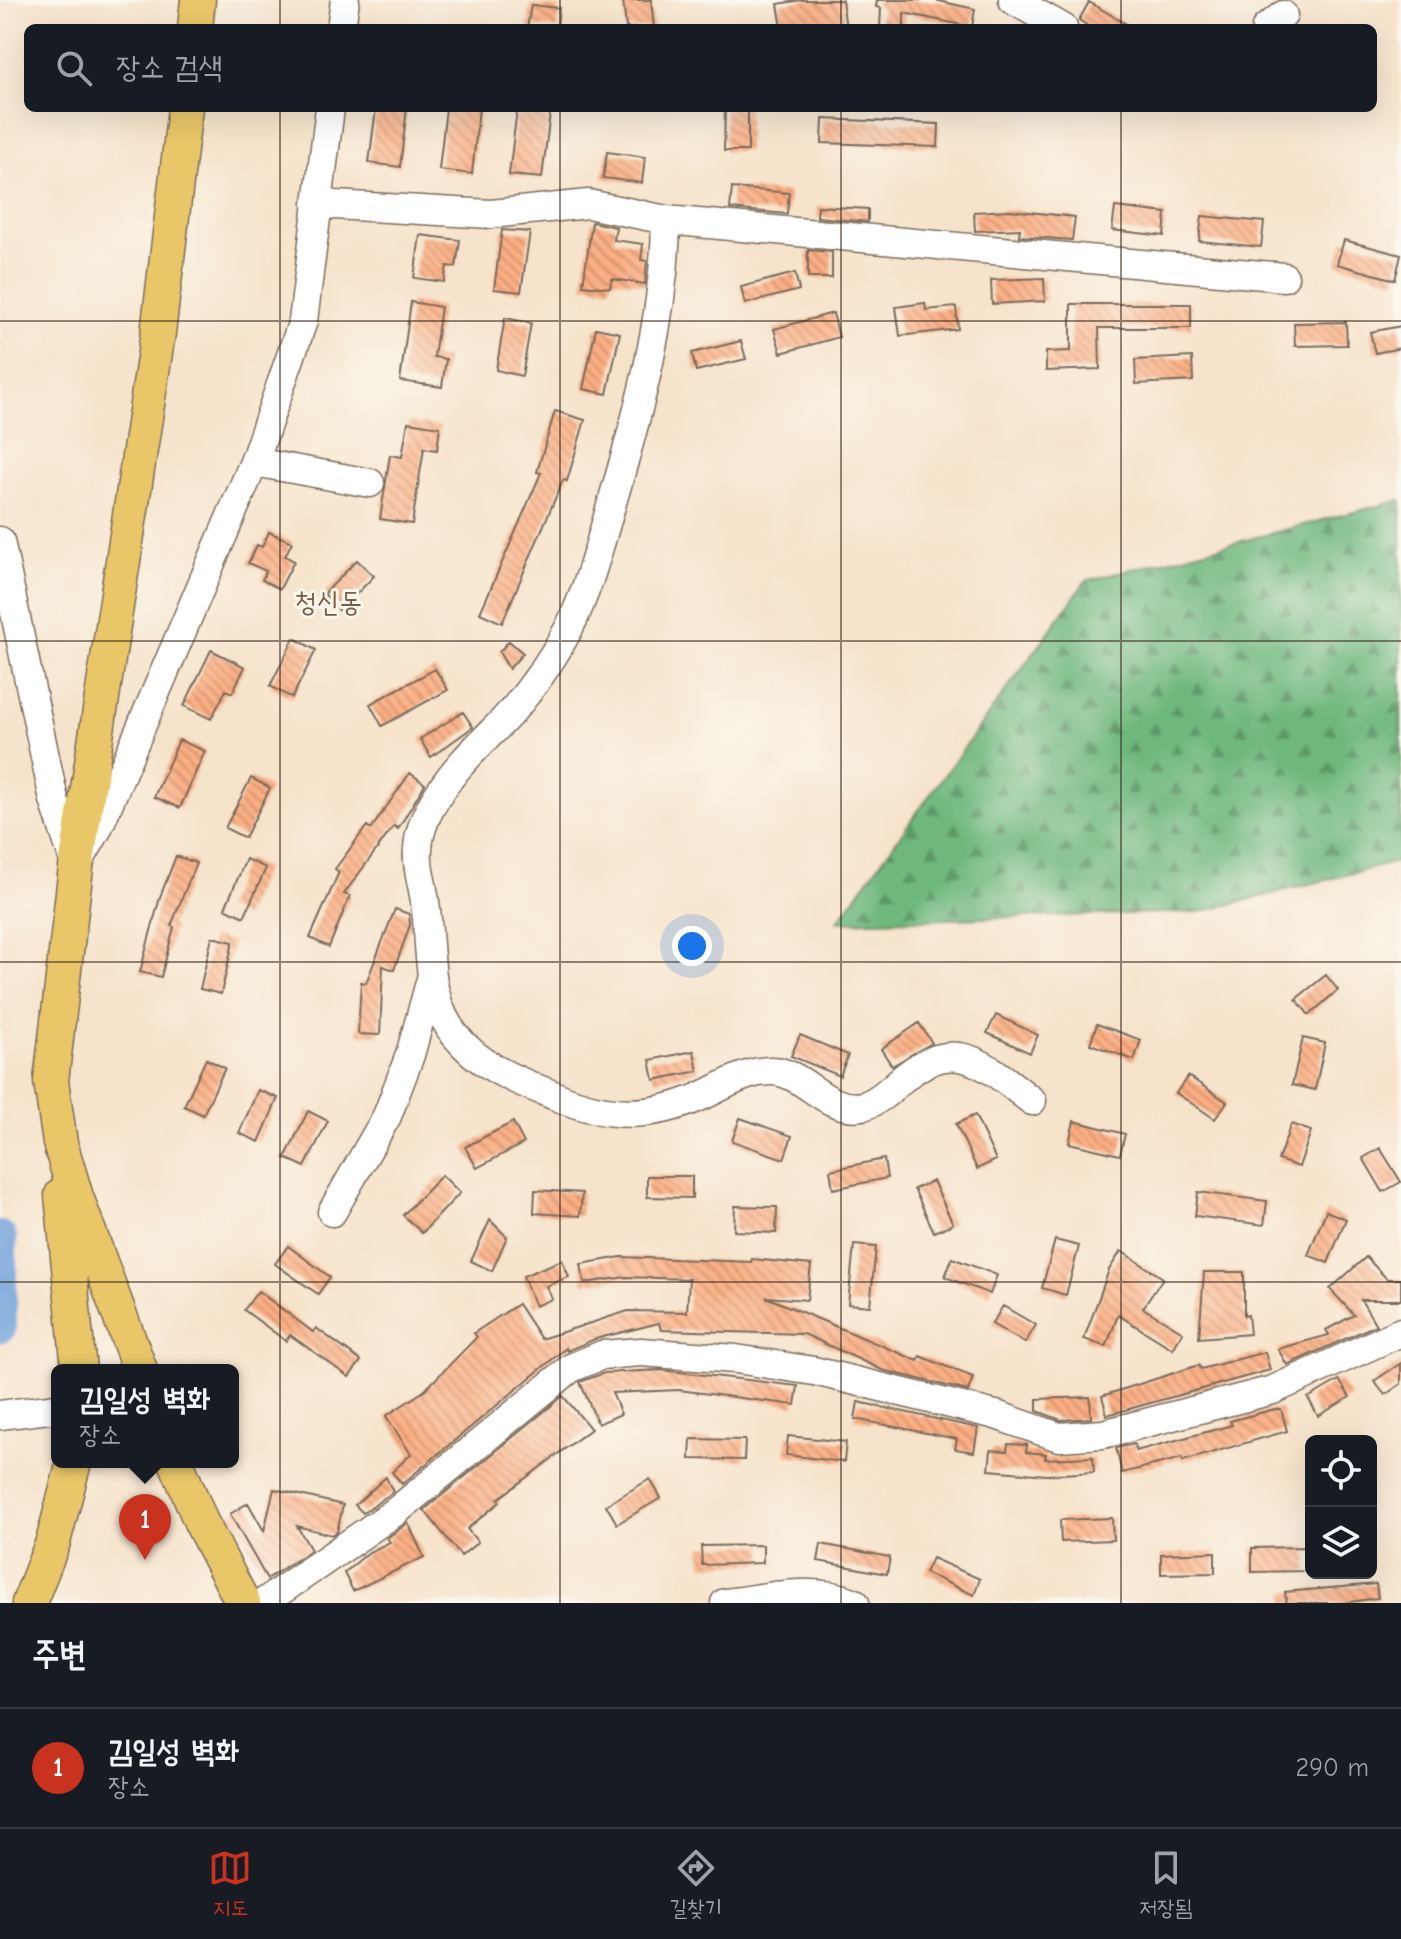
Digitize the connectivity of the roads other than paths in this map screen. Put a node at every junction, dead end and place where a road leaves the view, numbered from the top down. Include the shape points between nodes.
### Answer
1 (198, 0) edge
2 (345, 0) edge
3 (1013, 0) edge
4 (195, 24) edge
5 (342, 24) edge
6 (1056, 24) edge
7 (185, 112) edge
8 (329, 112) edge
9 (317, 204) junction
10 (666, 220) junction
11 (1284, 277) dead end
12 (254, 462) junction
13 (370, 483) dead end
14 (0, 541) edge
15 (76, 867) junction
16 (432, 978) junction
17 (1032, 1101) dead end
18 (60, 1143) junction
19 (332, 1212) dead end
20 (1401, 1332) edge
21 (78, 1364) edge
22 (138, 1364) edge
23 (51, 1409) edge
24 (0, 1415) edge
25 (72, 1468) edge
26 (178, 1468) edge
27 (29, 1603) edge
28 (243, 1603) edge
29 (263, 1603) edge
30 (725, 1603) edge
31 (855, 1603) edge

1 - 4 main road
2 - 5 street
3 - 6 street
7 - 15 main road via 158,333
8 - 9 street
9 - 10 street via 491,214 588,204
9 - 12 street via 303,321
10 - 11 street
10 - 16 street via 665,265 635,428 593,569 568,629 528,692 475,747 440,792 423,826 417,851
12 - 13 street
12 - 15 street via 98,828
14 - 15 street via 54,800
15 - 18 main road via 51,1081
16 - 17 street via 441,1012 484,1066 592,1111 675,1109 754,1072 776,1071 836,1104 862,1106 913,1069 936,1057 958,1054 984,1064
16 - 19 street via 387,1116
18 - 21 main road
18 - 22 main road
20 - 29 street via 1273,1390 1103,1434 1059,1437 996,1415 814,1371 672,1353 602,1355 571,1368 395,1512
23 - 24 street
25 - 27 main road via 53,1542
26 - 28 main road
30 - 31 street via 803,1593

